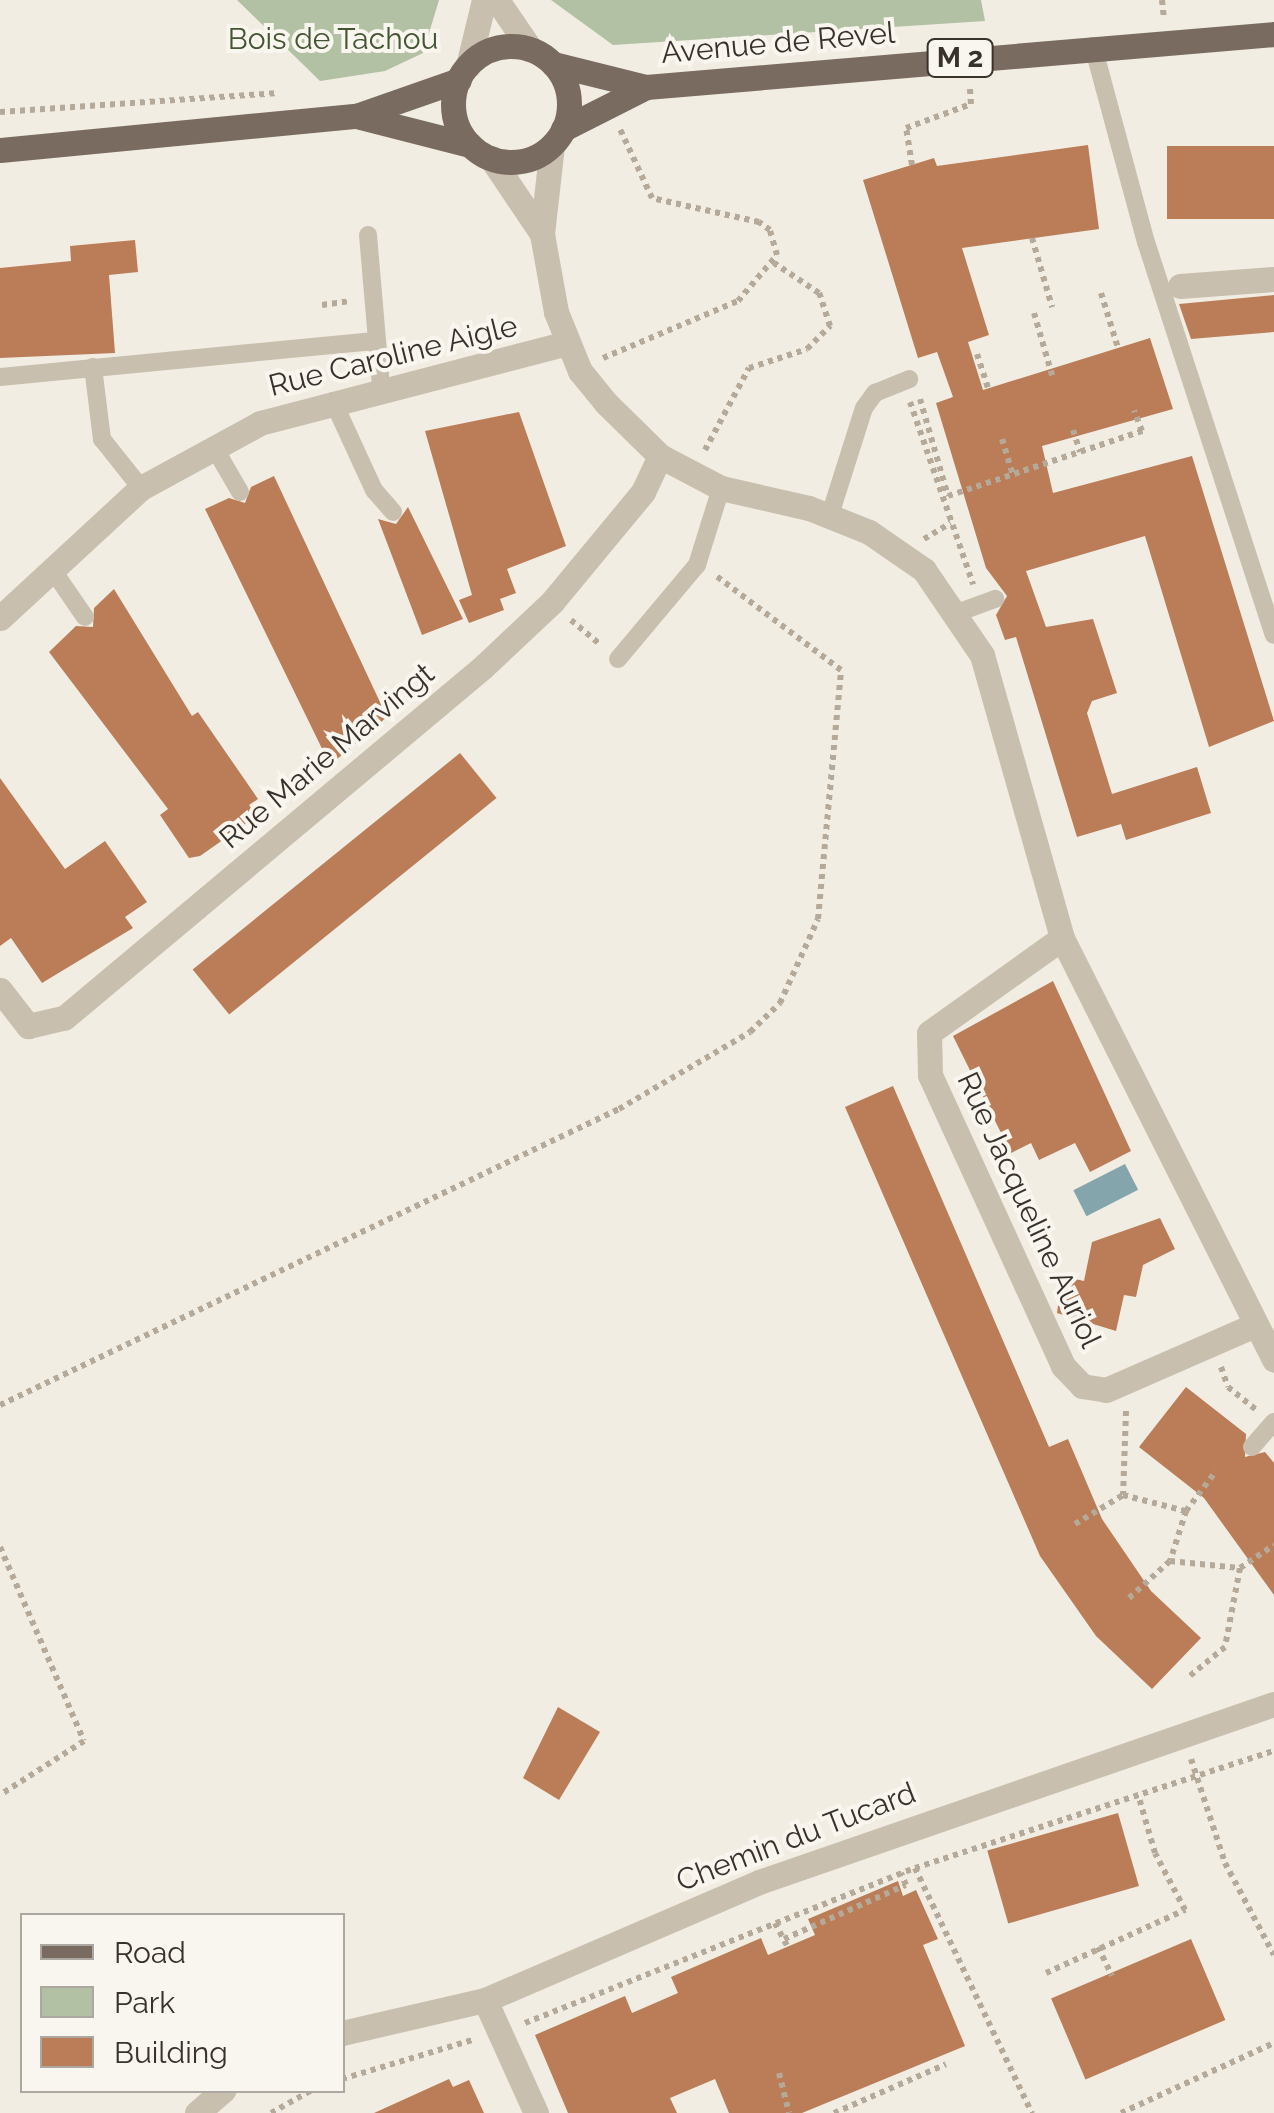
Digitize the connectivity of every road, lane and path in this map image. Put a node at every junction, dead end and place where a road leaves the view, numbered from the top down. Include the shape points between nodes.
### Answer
1 (484, 0) edge
2 (498, 0) edge
3 (1274, 34) edge
4 (1092, 46) junction
5 (531, 50) junction
6 (553, 64) junction
7 (463, 73) junction
8 (646, 88) junction
9 (970, 89) dead end
10 (292, 93) dead end
11 (0, 112) edge
12 (356, 116) junction
13 (616, 117) dead end
14 (557, 138) junction
15 (0, 150) edge
16 (480, 152) junction
17 (912, 165) dead end
18 (542, 234) junction
19 (368, 236) dead end
20 (1032, 238) dead end
21 (774, 263) junction
22 (1274, 278) edge
23 (1180, 286) dead end
24 (1102, 293) dead end
25 (1052, 307) dead end
26 (1034, 312) dead end
27 (374, 341) junction
28 (567, 342) junction
29 (1118, 348) dead end
30 (976, 354) dead end
31 (93, 367) junction
32 (580, 371) junction
33 (1052, 375) dead end
34 (0, 377) edge
35 (909, 380) junction
36 (382, 388) junction
37 (988, 388) dead end
38 (333, 401) junction
39 (1134, 410) dead end
40 (1073, 430) dead end
41 (1002, 439) dead end
42 (214, 447) junction
43 (1080, 452) junction
44 (660, 456) junction
45 (694, 474) junction
46 (1013, 475) junction
47 (141, 488) junction
48 (722, 488) junction
49 (240, 492) dead end
50 (394, 512) dead end
51 (830, 515) junction
52 (698, 562) junction
53 (52, 569) junction
54 (552, 602) junction
55 (988, 602) joint
56 (954, 614) junction
57 (86, 617) dead end
58 (0, 618) edge
59 (1274, 635) edge
60 (618, 659) joint
61 (1062, 938) junction
62 (0, 990) edge
63 (1254, 1325) junction
64 (1212, 1342) junction
65 (1274, 1360) edge
66 (1128, 1380) junction
67 (0, 1405) edge
68 (1274, 1422) edge
69 (1248, 1426) dead end
70 (1252, 1447) dead end
71 (1216, 1470) dead end
72 (1123, 1496) junction
73 (1186, 1511) junction
74 (1076, 1524) dead end
75 (1274, 1546) edge
76 (0, 1547) edge
77 (1170, 1561) junction
78 (1240, 1568) junction
79 (1129, 1598) dead end
80 (1186, 1679) dead end
81 (1274, 1704) edge
82 (1274, 1751) edge
83 (1196, 1780) junction
84 (0, 1795) edge
85 (1139, 1798) junction
86 (915, 1868) junction
87 (902, 1873) junction
88 (775, 1923) junction
89 (1098, 1947) junction
90 (1274, 1955) edge
91 (1046, 1973) dead end
92 (1112, 1976) dead end
93 (485, 2000) junction
94 (345, 2032) edge
95 (500, 2032) junction
96 (1274, 2043) edge
97 (946, 2064) dead end
98 (779, 2073) dead end
99 (345, 2078) edge
100 (220, 2093) edge
101 (307, 2093) edge
102 (793, 2112) edge
103 (197, 2113) edge
104 (271, 2113) edge
105 (536, 2113) edge
106 (834, 2113) edge
107 (1032, 2113) edge
108 (1120, 2113) edge

1 - 7 street
2 - 5 street
3 - 4 main road, Avenue de Revel / M 2
4 - 8 main road, Avenue de Revel / M 2
4 - 59 lane via 1146,242
5 - 6 main road
5 - 7 main road via 504,47
6 - 8 main road, Avenue de Revel / M 2
6 - 14 main road via 568,95
7 - 12 main road
7 - 16 main road via 454,107
8 - 14 main road, Avenue de Revel / M 2
9 - 17 path via 971,104 906,128
10 - 11 path
12 - 15 main road
12 - 16 main road
13 - 21 path via 652,198 759,222 776,242
14 - 16 main road via 523,161
14 - 18 street
16 - 18 street
18 - 28 street
19 - 27 lane
20 - 25 path
21 - 32 path via 738,301
21 - 45 path via 819,293 830,326 808,349 749,368
22 - 23 street
24 - 29 path
26 - 33 path
27 - 31 lane
27 - 36 lane
28 - 32 street
28 - 36 street, Rue Caroline Aigle
30 - 37 path
31 - 34 lane
31 - 47 lane via 102,439
32 - 44 street
35 - 46 path via 948,496
35 - 51 lane via 876,393 864,408
35 - 55 path
36 - 38 street, Rue Caroline Aigle
38 - 42 street, Rue Caroline Aigle
38 - 50 lane via 374,490
39 - 43 path via 1142,431
40 - 43 path
41 - 46 path
42 - 47 street, Rue Caroline Aigle
42 - 49 lane
43 - 46 path
44 - 45 street
44 - 54 street, Rue Marie Marvingt via 643,492
45 - 48 street
47 - 53 street, Rue Caroline Aigle
48 - 51 street
48 - 52 lane
51 - 56 street via 924,570
52 - 60 lane
52 - 67 path via 841,670 818,918 780,1003 750,1032 619,1109
53 - 57 lane
53 - 58 street, Rue Caroline Aigle
54 - 60 path
54 - 62 street, Rue Marie Marvingt via 64,1018 28,1026
55 - 56 lane
56 - 61 street via 982,656
61 - 63 street
61 - 66 street, Rue Jacqueline Auriol via 929,1033 930,1075 1063,1366 1082,1386 1106,1390
63 - 64 street, Rue Jacqueline Auriol
63 - 65 street
64 - 66 street, Rue Jacqueline Auriol
64 - 69 path via 1228,1387 1258,1412
66 - 72 path
68 - 70 lane
71 - 73 path
72 - 73 path
72 - 74 path
73 - 77 path
75 - 78 path
76 - 84 path via 84,1740
77 - 78 path
77 - 79 path
78 - 80 path via 1225,1647
81 - 93 street, Chemin du Tucard via 760,1882
82 - 83 path
83 - 85 path
83 - 90 path via 1226,1863
85 - 86 path
85 - 89 path via 1155,1853 1185,1910
86 - 87 path
86 - 107 path
87 - 88 path
87 - 88 path via 906,1885 786,1943
88 - 95 path
89 - 91 path
89 - 92 path
93 - 94 street, Chemin du Tucard
93 - 95 street
95 - 99 path
95 - 105 street
96 - 108 path
97 - 106 path
98 - 102 path
100 - 103 street
101 - 104 path

